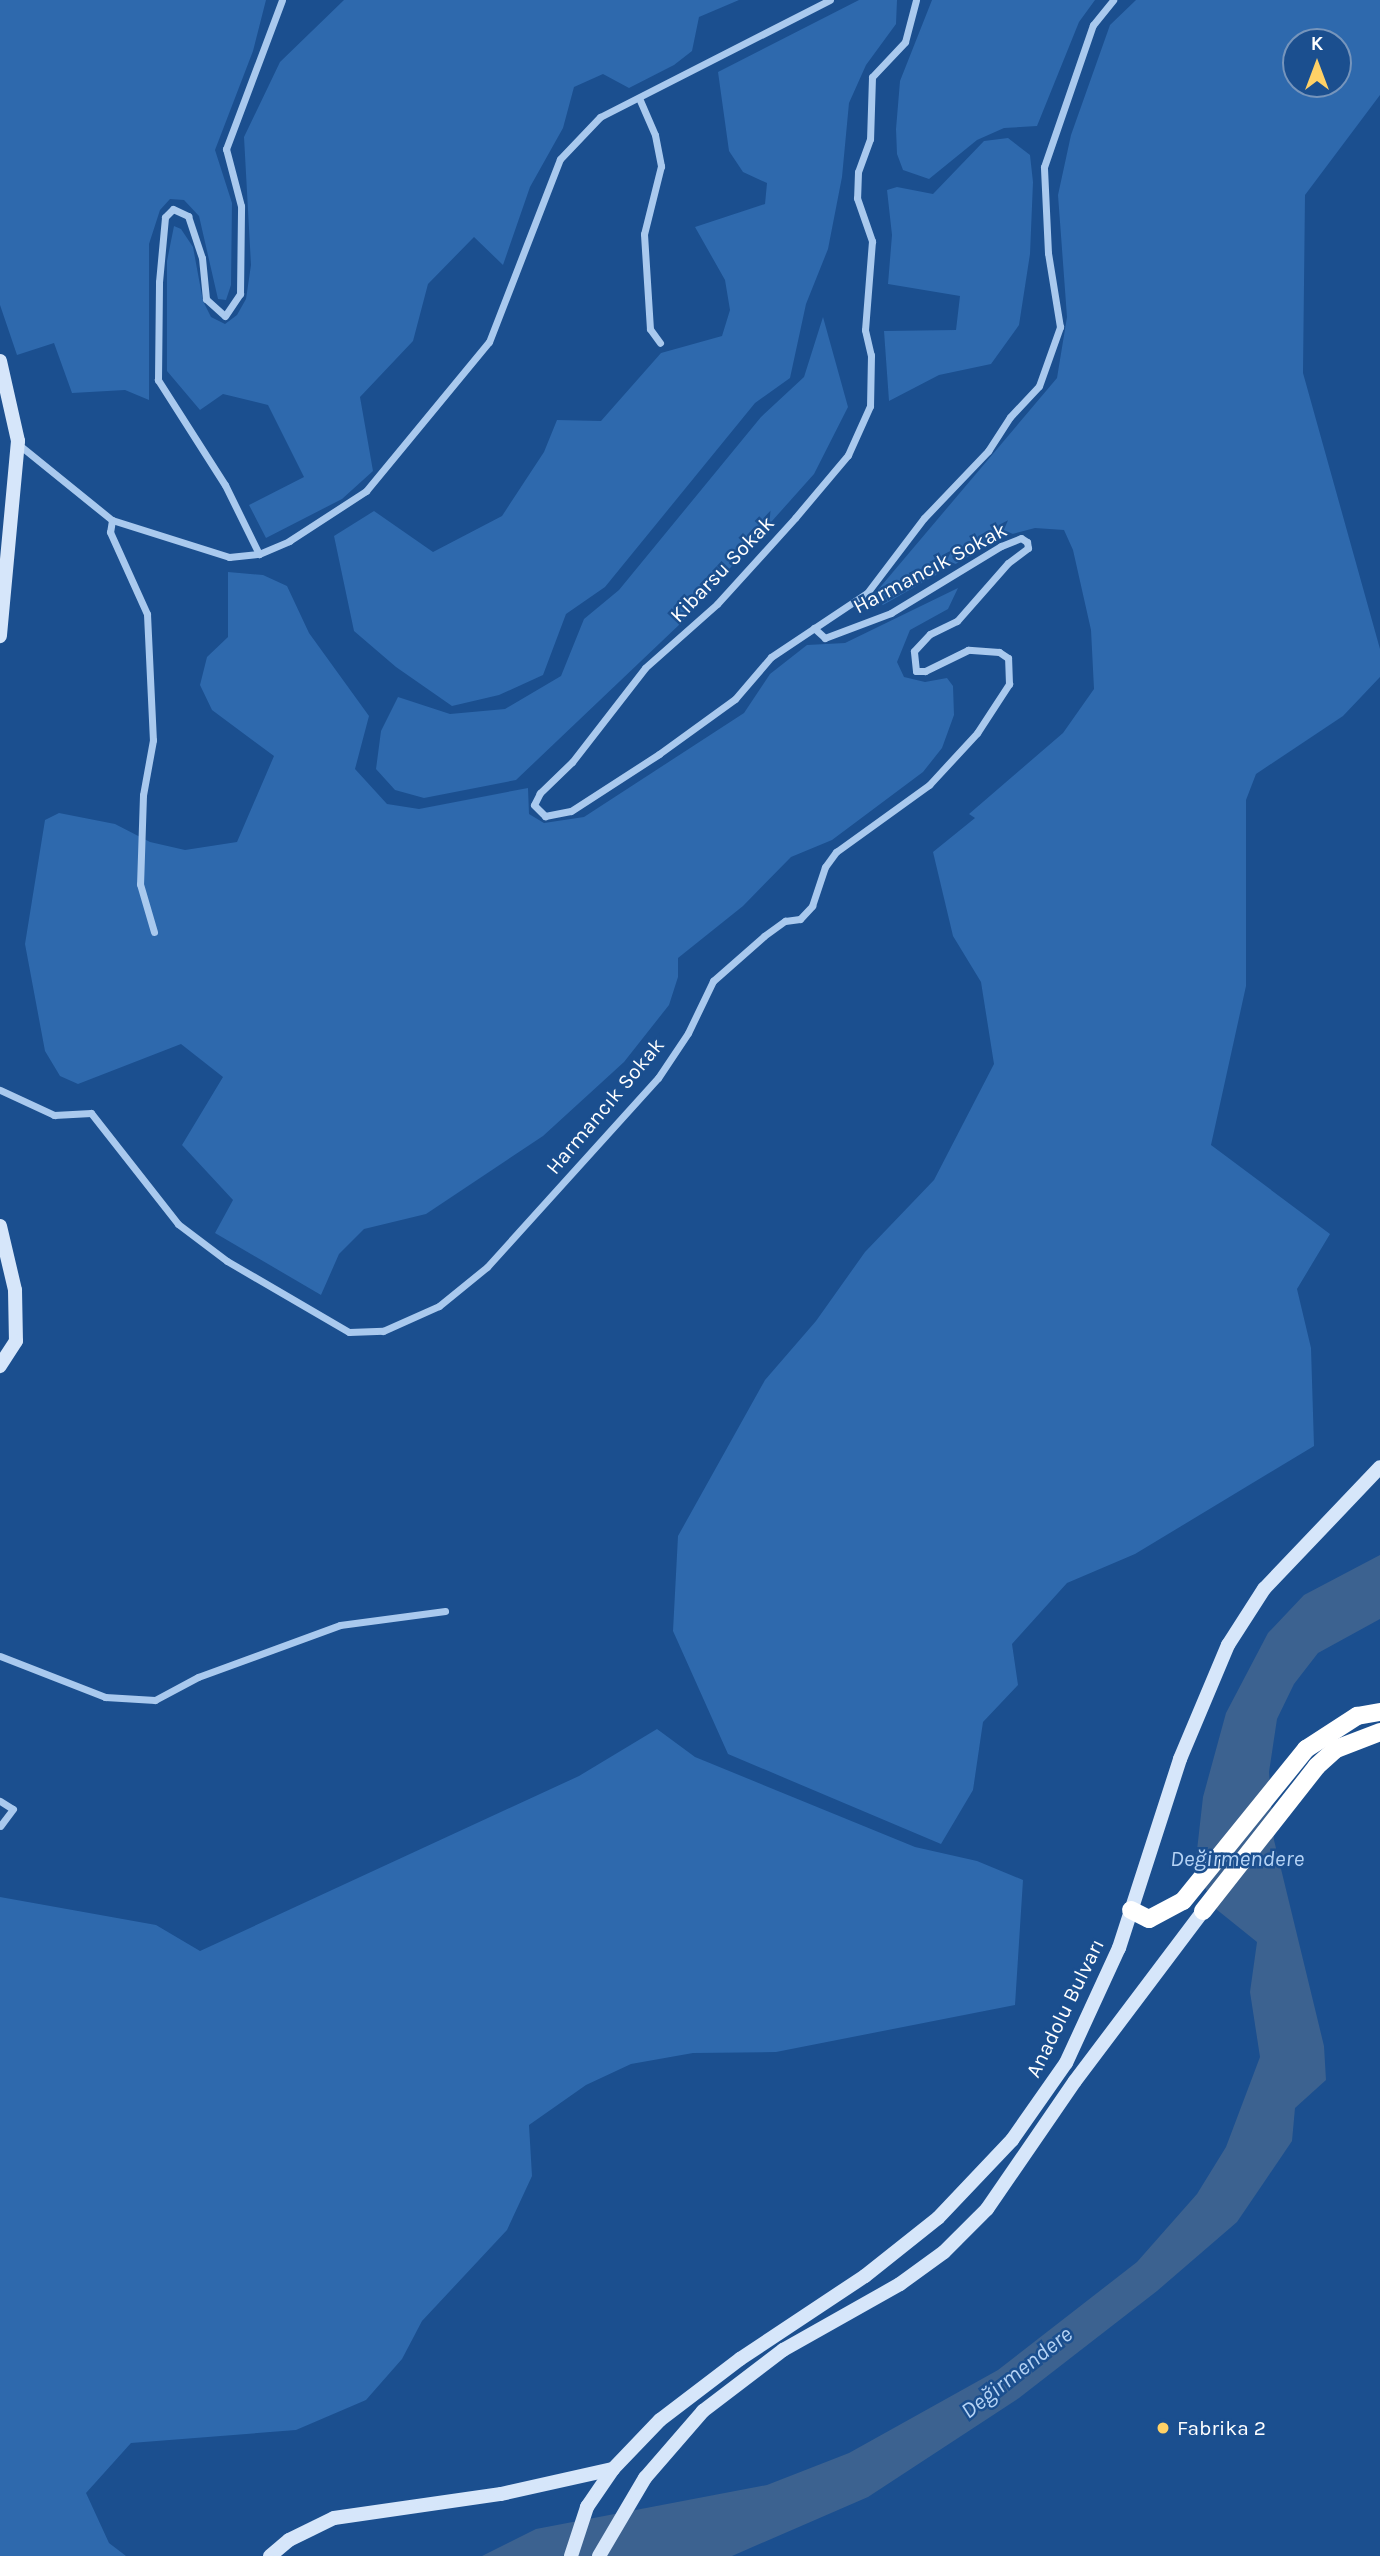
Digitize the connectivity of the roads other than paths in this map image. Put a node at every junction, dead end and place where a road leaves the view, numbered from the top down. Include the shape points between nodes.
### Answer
1 (282, 0) edge
2 (830, 0) edge
3 (916, 0) edge
4 (1113, 0) edge
5 (639, 98) junction
6 (660, 343) dead end
7 (0, 361) edge
8 (18, 443) junction
9 (112, 520) junction
10 (259, 554) junction
11 (814, 628) junction
12 (0, 636) edge
13 (155, 932) dead end
14 (0, 1090) edge
15 (0, 1226) edge
16 (1, 1364) edge
17 (1380, 1467) edge
18 (445, 1611) dead end
19 (0, 1656) edge
20 (1380, 1712) edge
21 (1380, 1732) edge
22 (0, 1801) edge
23 (0, 1826) edge
24 (1183, 1901) junction
25 (1131, 1910) junction
26 (1198, 1918) junction
27 (613, 2469) junction
28 (270, 2556) edge
29 (570, 2556) edge
30 (599, 2556) edge

1 - 10 street via 226,149 241,206 237,301 225,316 206,299 201,258 188,216 173,209 165,217 159,282 159,380 225,485
2 - 5 street
3 - 11 street, Kibarsu Sokak via 905,42 872,77 869,92 870,139 858,172 857,198 872,241 865,330 871,355 871,392 870,406 848,455 717,604 645,668 572,762 540,793 534,805 538,812 545,816 571,811 659,754 735,699 771,657
4 - 11 street, Harmancık Sokak via 1093,25 1044,167 1048,253 1060,327 1050,364 988,452 924,518 867,593
5 - 6 street via 655,135 661,166 644,234 650,329
5 - 10 street via 600,117 560,159 489,342 374,482 329,518
7 - 8 street
8 - 9 street
8 - 12 street
9 - 10 street via 229,557
9 - 13 street via 110,532 146,614 153,740 142,795 140,884
11 - 14 street, Harmancık Sokak via 825,638 891,613 1001,546 1021,538 1027,542 1028,548 1008,563 957,621 930,634 914,651 915,671 925,671 968,650 999,652 1008,658 1009,684 976,733 929,785 836,852 825,867 813,906 800,919 785,921 713,981 688,1033 650,1087 487,1268 439,1306 383,1331 349,1332 227,1261 178,1224 91,1113 54,1115
15 - 16 street via 16,1310 16,1341
17 - 25 street, Anadolu Bulvarı via 1264,1589 1228,1644 1180,1759
18 - 19 street via 340,1625 198,1677 155,1700 104,1697
20 - 24 highway via 1357,1716 1328,1733 1288,1770
21 - 26 highway via 1336,1749 1287,1803
22 - 23 street via 13,1809
24 - 25 highway via 1149,1919
24 - 26 street
25 - 27 street, Anadolu Bulvarı via 1119,1948 1066,2063 1012,2140 981,2175 938,2218 864,2276 740,2359 660,2420
26 - 30 street, Anadolu Bulvarı via 987,2209 944,2252 900,2284 783,2350 703,2412 626,2505
27 - 28 street via 501,2494 334,2518 289,2540
27 - 29 street, Anadolu Bulvarı via 587,2507

